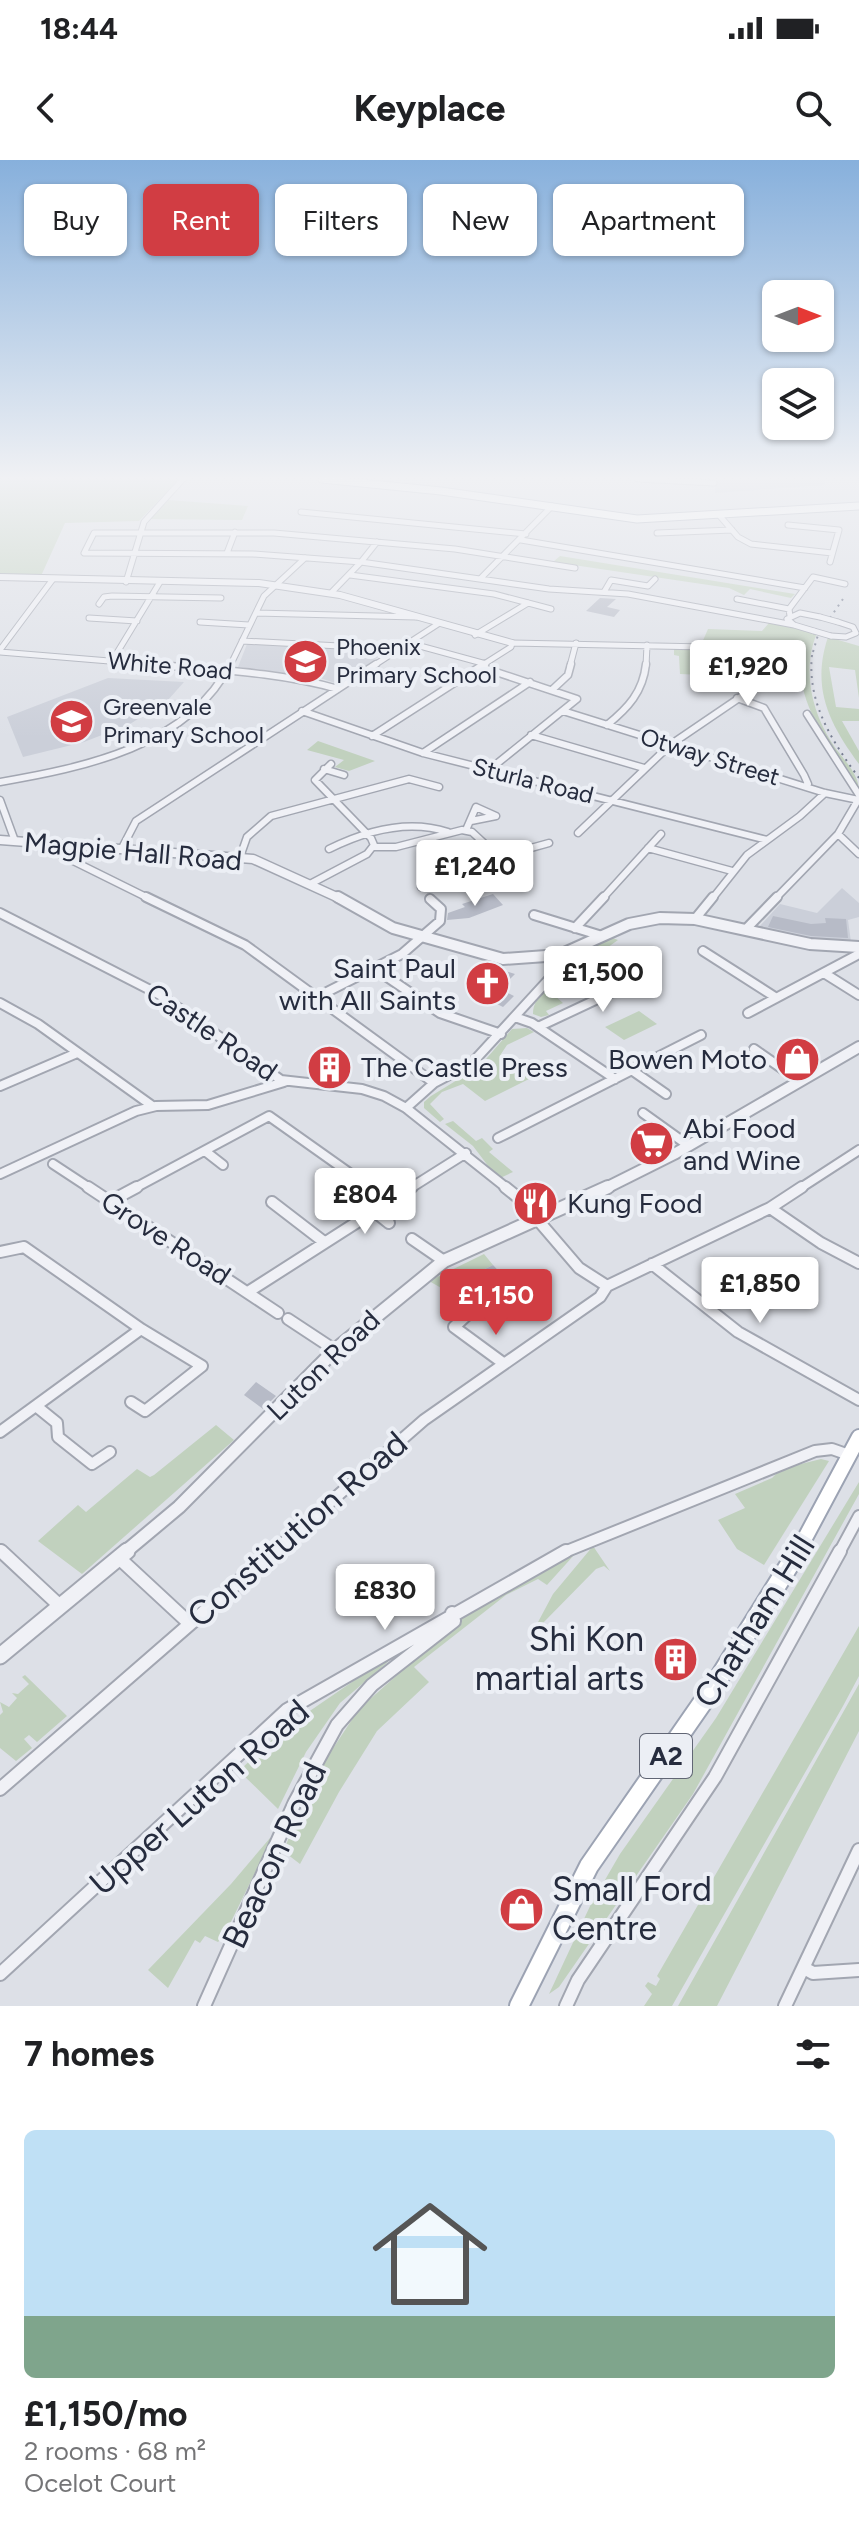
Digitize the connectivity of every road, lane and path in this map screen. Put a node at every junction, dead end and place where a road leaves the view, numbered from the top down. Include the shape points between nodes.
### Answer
1 (132, 565) edge
2 (297, 565) edge
3 (358, 565) edge
4 (386, 565) edge
5 (495, 565) edge
6 (557, 565) edge
7 (670, 565) edge
8 (575, 568) dead end
9 (617, 573) dead end
10 (350, 575) junction
11 (0, 577) edge
12 (482, 577) junction
13 (53, 579) junction
14 (655, 579) dead end
15 (611, 580) junction
16 (126, 582) junction
17 (160, 582) junction
18 (845, 584) dead end
19 (276, 585) junction
20 (805, 588) junction
21 (604, 592) junction
22 (331, 593) junction
23 (151, 597) junction
24 (221, 598) dead end
25 (737, 599) dead end
26 (528, 603) junction
27 (99, 604) dead end
28 (551, 609) dead end
29 (789, 612) junction
30 (256, 613) junction
31 (416, 617) junction
32 (89, 618) dead end
33 (137, 621) junction
34 (773, 621) junction
35 (200, 622) dead end
36 (438, 624) junction
37 (249, 625) junction
38 (794, 625) junction
39 (857, 631) edge
40 (475, 635) junction
41 (242, 641) junction
42 (409, 643) junction
43 (512, 643) junction
44 (576, 643) junction
45 (647, 645) junction
46 (398, 649) junction
47 (0, 651) edge
48 (112, 661) junction
49 (483, 665) junction
50 (227, 671) junction
51 (530, 682) junction
52 (338, 689) junction
53 (553, 689) junction
54 (737, 698) junction
55 (302, 711) junction
56 (563, 711) junction
57 (807, 714) dead end
58 (607, 725) junction
59 (531, 735) junction
60 (372, 736) junction
61 (670, 745) junction
62 (423, 753) junction
63 (331, 764) dead end
64 (644, 768) junction
65 (324, 769) junction
66 (489, 770) junction
67 (344, 775) dead end
68 (0, 782) edge
69 (439, 787) dead end
70 (806, 787) junction
71 (825, 793) junction
72 (859, 799) edge
73 (0, 800) edge
74 (333, 800) junction
75 (610, 801) junction
76 (471, 821) dead end
77 (466, 830) junction
78 (448, 832) junction
79 (367, 833) junction
80 (578, 833) dead end
81 (661, 834) dead end
82 (838, 834) junction
83 (0, 840) edge
84 (767, 840) junction
85 (15, 841) junction
86 (35, 842) junction
87 (549, 843) dead end
88 (374, 847) junction
89 (122, 848) junction
90 (648, 848) junction
91 (329, 849) dead end
92 (859, 854) edge
93 (240, 857) junction
94 (499, 857) junction
95 (732, 871) junction
96 (312, 883) junction
97 (421, 887) dead end
98 (430, 899) dead end
99 (0, 913) edge
100 (534, 915) dead end
101 (695, 919) junction
102 (575, 928) junction
103 (747, 928) junction
104 (422, 937) junction
105 (603, 937) junction
106 (859, 947) edge
107 (703, 951) dead end
108 (859, 954) edge
109 (560, 955) junction
110 (374, 968) junction
111 (655, 972) dead end
112 (824, 973) junction
113 (858, 994) edge
114 (317, 997) junction
115 (775, 997) junction
116 (0, 1003) edge
117 (748, 1013) dead end
118 (515, 1017) junction
119 (538, 1027) junction
120 (501, 1034) junction
121 (701, 1035) dead end
122 (859, 1047) edge
123 (754, 1049) dead end
124 (77, 1053) junction
125 (633, 1071) junction
126 (787, 1072) dead end
127 (615, 1079) junction
128 (285, 1082) junction
129 (434, 1083) junction
130 (0, 1086) edge
131 (666, 1094) dead end
132 (156, 1106) junction
133 (406, 1108) junction
134 (643, 1113) dead end
135 (498, 1138) dead end
136 (689, 1146) junction
137 (859, 1150) edge
138 (205, 1151) junction
139 (466, 1153) junction
140 (53, 1164) dead end
141 (223, 1165) dead end
142 (0, 1174) edge
143 (389, 1201) junction
144 (109, 1202) junction
145 (272, 1202) dead end
146 (770, 1208) junction
147 (374, 1211) junction
148 (539, 1218) junction
149 (389, 1223) dead end
150 (412, 1239) dead end
151 (324, 1242) junction
152 (0, 1252) edge
153 (444, 1261) junction
154 (859, 1262) edge
155 (652, 1264) junction
156 (607, 1286) junction
157 (248, 1292) junction
158 (278, 1313) dead end
159 (467, 1315) dead end
160 (288, 1319) dead end
161 (141, 1329) junction
162 (335, 1350) junction
163 (503, 1363) junction
164 (859, 1400) edge
165 (131, 1402) dead end
166 (36, 1406) junction
167 (0, 1432) edge
168 (859, 1437) edge
169 (110, 1452) dead end
170 (849, 1455) junction
171 (859, 1516) edge
172 (0, 1550) edge
173 (118, 1558) junction
174 (61, 1606) junction
175 (452, 1613) junction
176 (188, 1622) junction
177 (0, 1656) edge
178 (0, 1789) edge
179 (859, 1850) edge
180 (804, 1968) junction
181 (859, 1970) edge
182 (0, 1974) edge
183 (204, 2006) edge
184 (519, 2006) edge
185 (566, 2006) edge
186 (785, 2006) edge

1 - 16 street
2 - 19 street
3 - 10 street
4 - 12 street
5 - 12 street
6 - 8 street
7 - 20 street
9 - 15 street
10 - 22 street
10 - 26 street
11 - 13 street
12 - 21 street
13 - 16 street
13 - 47 street
14 - 15 street via 648,586
15 - 21 street
16 - 17 street
17 - 19 street
17 - 23 street
18 - 20 street via 813,577
19 - 22 street
19 - 30 street
20 - 29 street
21 - 34 street
22 - 31 street
23 - 24 street
23 - 27 street via 104,597
23 - 33 street
25 - 29 street
26 - 28 street
26 - 40 street
29 - 34 street
29 - 38 street
29 - 39 street, bridge via 847,624
30 - 31 street
30 - 37 street
31 - 36 street
32 - 33 street
33 - 48 street
34 - 38 street
35 - 37 street
36 - 40 street
36 - 42 street
37 - 41 street
38 - 39 street, bridge via 856,643 852,639
40 - 43 street
41 - 46 street
41 - 50 street
42 - 46 street
42 - 49 street
43 - 44 street
43 - 49 street
44 - 45 street
44 - 53 street via 568,675
45 - 54 street via 799,652 791,663
45 - 58 street via 639,695
46 - 52 street
47 - 48 street, White Road
48 - 50 street, White Road
49 - 51 street
49 - 60 street
50 - 52 street, White Road
50 - 68 street via 202,704 138,744 72,767
51 - 53 street
51 - 62 street
52 - 55 street
53 - 56 street via 577,697
54 - 61 street
54 - 70 street via 764,708
55 - 60 street, Sturla Road
55 - 89 street via 136,821
56 - 58 street, Otway Street
56 - 59 street
57 - 72 street
58 - 61 street, Otway Street
59 - 64 street
59 - 66 street
60 - 62 street, Sturla Road
61 - 64 street
61 - 70 street, Otway Street
62 - 66 street, Sturla Road
63 - 65 street
64 - 75 street
65 - 67 street
65 - 74 street via 315,780
66 - 75 street, Sturla Road
69 - 74 street via 409,779
70 - 71 street, Otway Street
71 - 72 street, Otway Street
71 - 84 street
72 - 82 street
73 - 85 street
74 - 79 street
74 - 93 street via 271,816 247,837
75 - 80 street
75 - 84 street, Sturla Road
76 - 77 street
77 - 78 street
77 - 94 street
78 - 79 street via 419,827
78 - 88 street via 395,847
79 - 88 street
79 - 91 street
81 - 90 street
82 - 92 street
82 - 103 street
83 - 85 street, Magpie Hall Road
84 - 95 street
85 - 86 street, Magpie Hall Road
86 - 89 street, Magpie Hall Road
86 - 114 street via 235,939
87 - 94 street
88 - 96 street
89 - 93 street, Magpie Hall Road
90 - 95 street
90 - 102 street
93 - 96 street, Magpie Hall Road
94 - 97 street via 503,862 498,865
95 - 101 street
96 - 104 street, Magpie Hall Road via 389,926
98 - 104 street via 441,909 440,921
99 - 128 street, Castle Road via 160,995
100 - 102 street
101 - 103 street, Magpie Hall Road
101 - 105 street, Magpie Hall Road via 647,919
102 - 105 street
103 - 106 street, Magpie Hall Road via 810,944
104 - 109 street, Magpie Hall Road via 500,959
104 - 110 street
105 - 109 street, Magpie Hall Road
107 - 115 street
108 - 112 street
109 - 118 street via 562,964
110 - 114 street
110 - 120 street via 440,1013
111 - 119 street
112 - 113 street
112 - 115 street
114 - 129 street
115 - 117 street
116 - 124 street
118 - 119 street
118 - 120 street
119 - 127 street
120 - 129 street via 472,1063
121 - 125 street
122 - 136 street, Luton Road
123 - 126 street
124 - 130 street
124 - 132 street
125 - 127 street
125 - 131 street
127 - 135 street
128 - 132 street via 208,1105
128 - 133 street, Castle Road via 362,1089
129 - 133 street
132 - 142 street
133 - 139 street, Castle Road
134 - 136 street
136 - 148 street, Luton Road
137 - 146 street, Constitution Road
138 - 141 street
138 - 143 street via 269,1116
138 - 144 street
139 - 143 street
139 - 148 street, Castle Road
140 - 144 street, Grove Road
143 - 147 street
144 - 157 street, Grove Road
145 - 151 street
146 - 154 street
146 - 155 street, Constitution Road
147 - 149 street
147 - 151 street
148 - 153 street, Luton Road
148 - 156 street, Castle Road via 587,1275
150 - 153 street
151 - 157 street
152 - 161 street via 24,1247
153 - 162 street, Luton Road
155 - 156 street, Constitution Road
155 - 164 street via 738,1332
156 - 163 street, Constitution Road via 600,1297
157 - 158 street, Grove Road
159 - 163 street via 454,1327
160 - 162 street
161 - 165 street via 202,1366 145,1411
161 - 166 street
162 - 173 street, Luton Road via 224,1464
163 - 176 street, Constitution Road via 424,1420
166 - 167 street
166 - 169 street via 57,1423 58,1437 92,1464
168 - 170 main road, Chatham Hill / A2
170 - 175 street, Upper Luton Road via 815,1451 662,1510 569,1549
170 - 184 main road, Chatham Hill / A2 via 811,1530 722,1674 589,1866
171 - 185 street via 715,1777 578,1980
172 - 174 street
173 - 174 street, Luton Road
173 - 176 street
174 - 177 street, Luton Road
175 - 182 street, Upper Luton Road via 287,1710
175 - 183 street, Beacon Road via 453,1622 372,1685 335,1729 295,1802
176 - 178 street, Constitution Road
179 - 180 street
180 - 181 street via 813,1973
180 - 186 street

